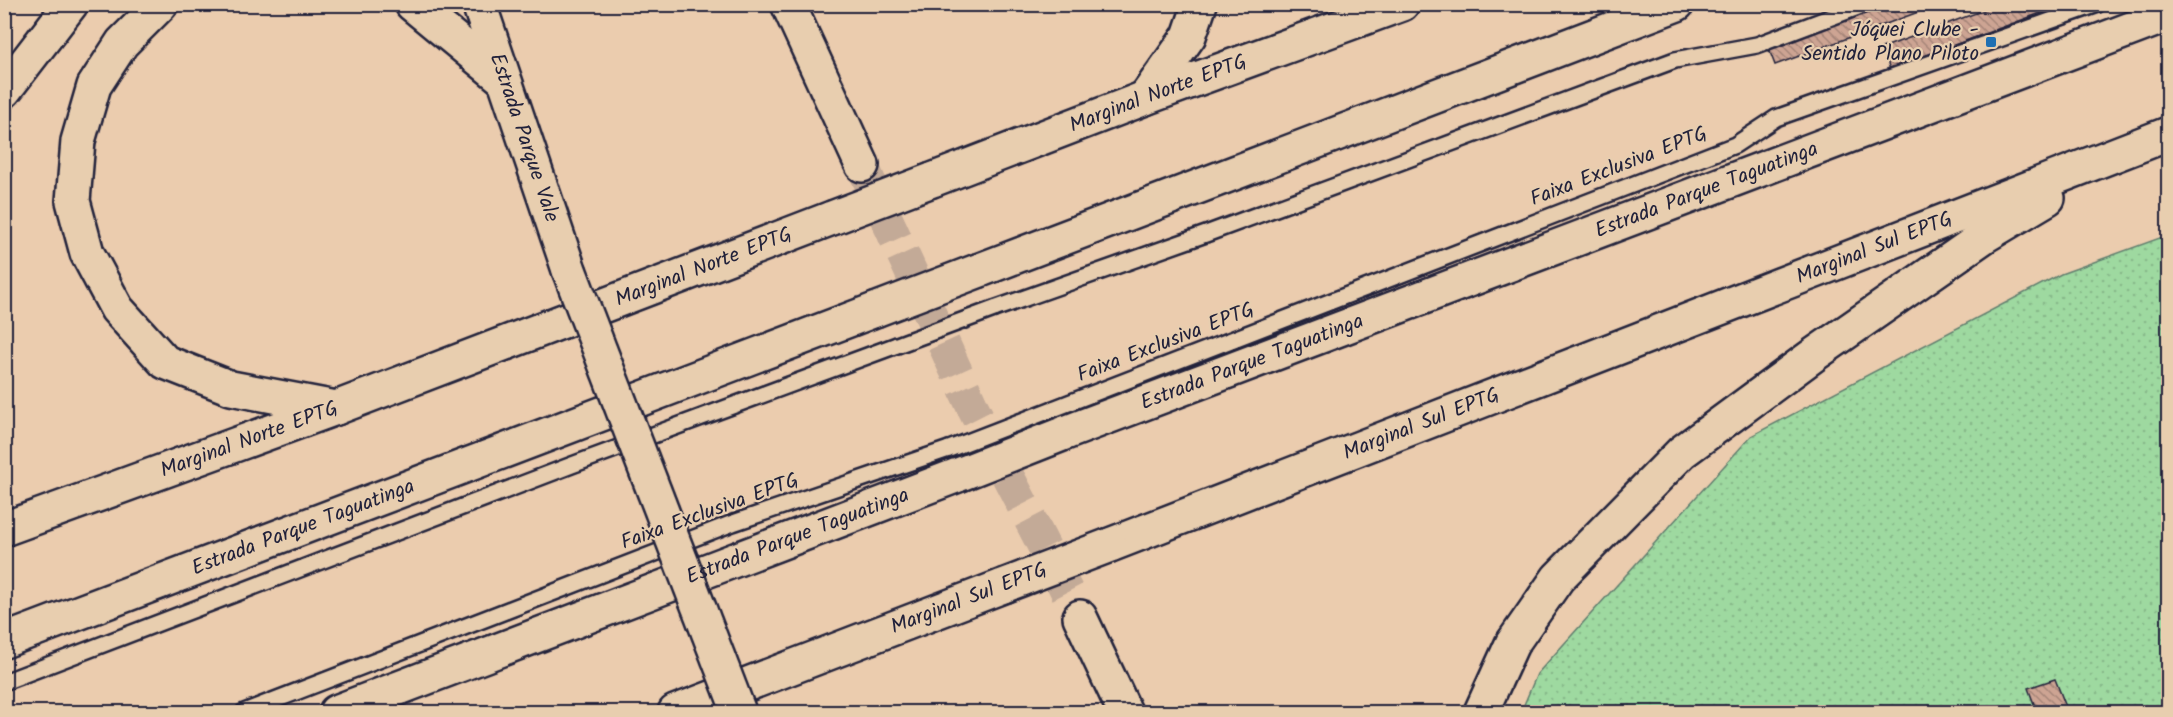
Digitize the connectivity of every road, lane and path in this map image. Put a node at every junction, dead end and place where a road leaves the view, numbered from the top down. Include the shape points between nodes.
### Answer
1 (71, 4) edge
2 (161, 4) edge
3 (411, 4) edge
4 (479, 4) edge
5 (788, 4) edge
6 (1200, 4) edge
7 (1402, 4) edge
8 (1677, 4) edge
9 (1866, 4) edge
10 (2098, 4) edge
11 (2169, 15) edge
12 (502, 78) junction
13 (4, 91) edge
14 (1145, 98) junction
15 (2169, 134) edge
16 (2117, 155) junction
17 (862, 165) tunnel mouth
18 (336, 408) junction
19 (1059, 421) junction
20 (953, 462) junction
21 (4, 529) edge
22 (4, 641) edge
23 (4, 682) edge
24 (244, 712) edge
25 (336, 712) edge
26 (675, 712) edge
27 (740, 712) edge
28 (1100, 712) edge
29 (1125, 712) edge
30 (1481, 712) edge

1 - 13 main road
2 - 18 main road via 123,43 94,86 78,141 73,201 87,253 117,309 165,362 231,388
3 - 12 main road
4 - 12 main road, Estrada Parque Vale
5 - 17 main road
6 - 14 main road via 1189,36
7 - 14 main road, Marginal Norte EPTG
8 - 22 main road, Estrada Parque Taguatinga, bridge
9 - 23 lane, bridge via 1757,45 1675,60 561,470
10 - 19 lane, Faixa Exclusiva EPTG via 1776,118 1735,145
11 - 19 main road, Estrada Parque Taguatinga
12 - 27 main road, Estrada Parque Vale, bridge via 569,270
14 - 18 main road, Marginal Norte EPTG, bridge
15 - 16 main road, Marginal Sul EPTG
16 - 26 main road, Marginal Sul EPTG, bridge
16 - 30 main road via 1986,235 1682,452 1558,578 1512,644
18 - 21 main road, Marginal Norte EPTG
19 - 20 main road, Estrada Parque Taguatinga, bridge
20 - 24 lane, Faixa Exclusiva EPTG via 733,523
20 - 25 main road, Estrada Parque Taguatinga
28 - 29 main road via 1085,626

